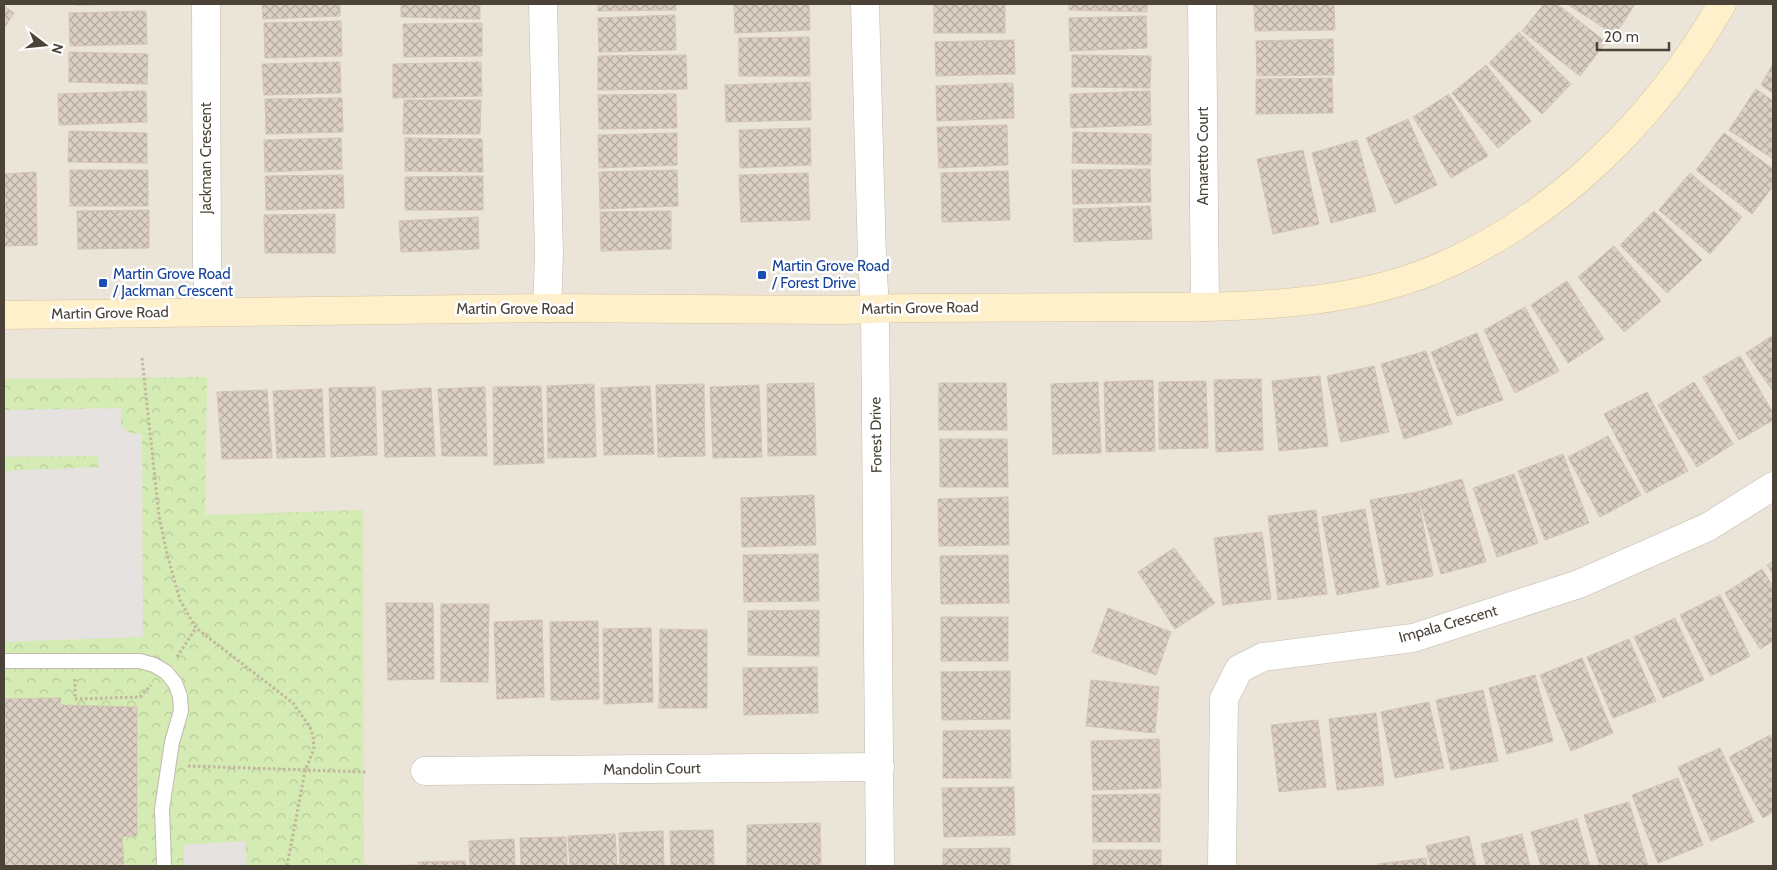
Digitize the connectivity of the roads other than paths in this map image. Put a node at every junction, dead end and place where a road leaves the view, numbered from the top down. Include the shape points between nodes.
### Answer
1 (206, 4) edge
2 (543, 4) edge
3 (866, 4) edge
4 (1202, 4) edge
5 (1722, 4) edge
6 (1205, 307) junction
7 (547, 308) junction
8 (875, 309) junction
9 (210, 312) junction
10 (4, 315) edge
11 (1773, 486) edge
12 (4, 661) edge
13 (880, 767) junction
14 (425, 771) dead end
15 (164, 866) edge
16 (880, 866) edge
17 (1222, 866) edge

1 - 9 street, Jackman Crescent
2 - 7 street via 549,245
3 - 8 street, Forest Drive
4 - 6 street, Amaretto Court
5 - 6 street, Martin Grove Road via 1691,54 1648,110 1602,158 1547,205 1494,240 1435,269 1366,291 1302,302
6 - 8 street, Martin Grove Road
7 - 8 street, Martin Grove Road
7 - 9 street, Martin Grove Road
8 - 13 street, Forest Drive
9 - 10 street, Martin Grove Road
11 - 17 street, Impala Crescent via 1708,527 1580,584 1413,638 1263,657 1239,669 1224,699
12 - 15 lane via 140,662 154,664 175,683 181,710 172,742 162,809
13 - 14 street, Mandolin Court
13 - 16 street, Forest Drive

